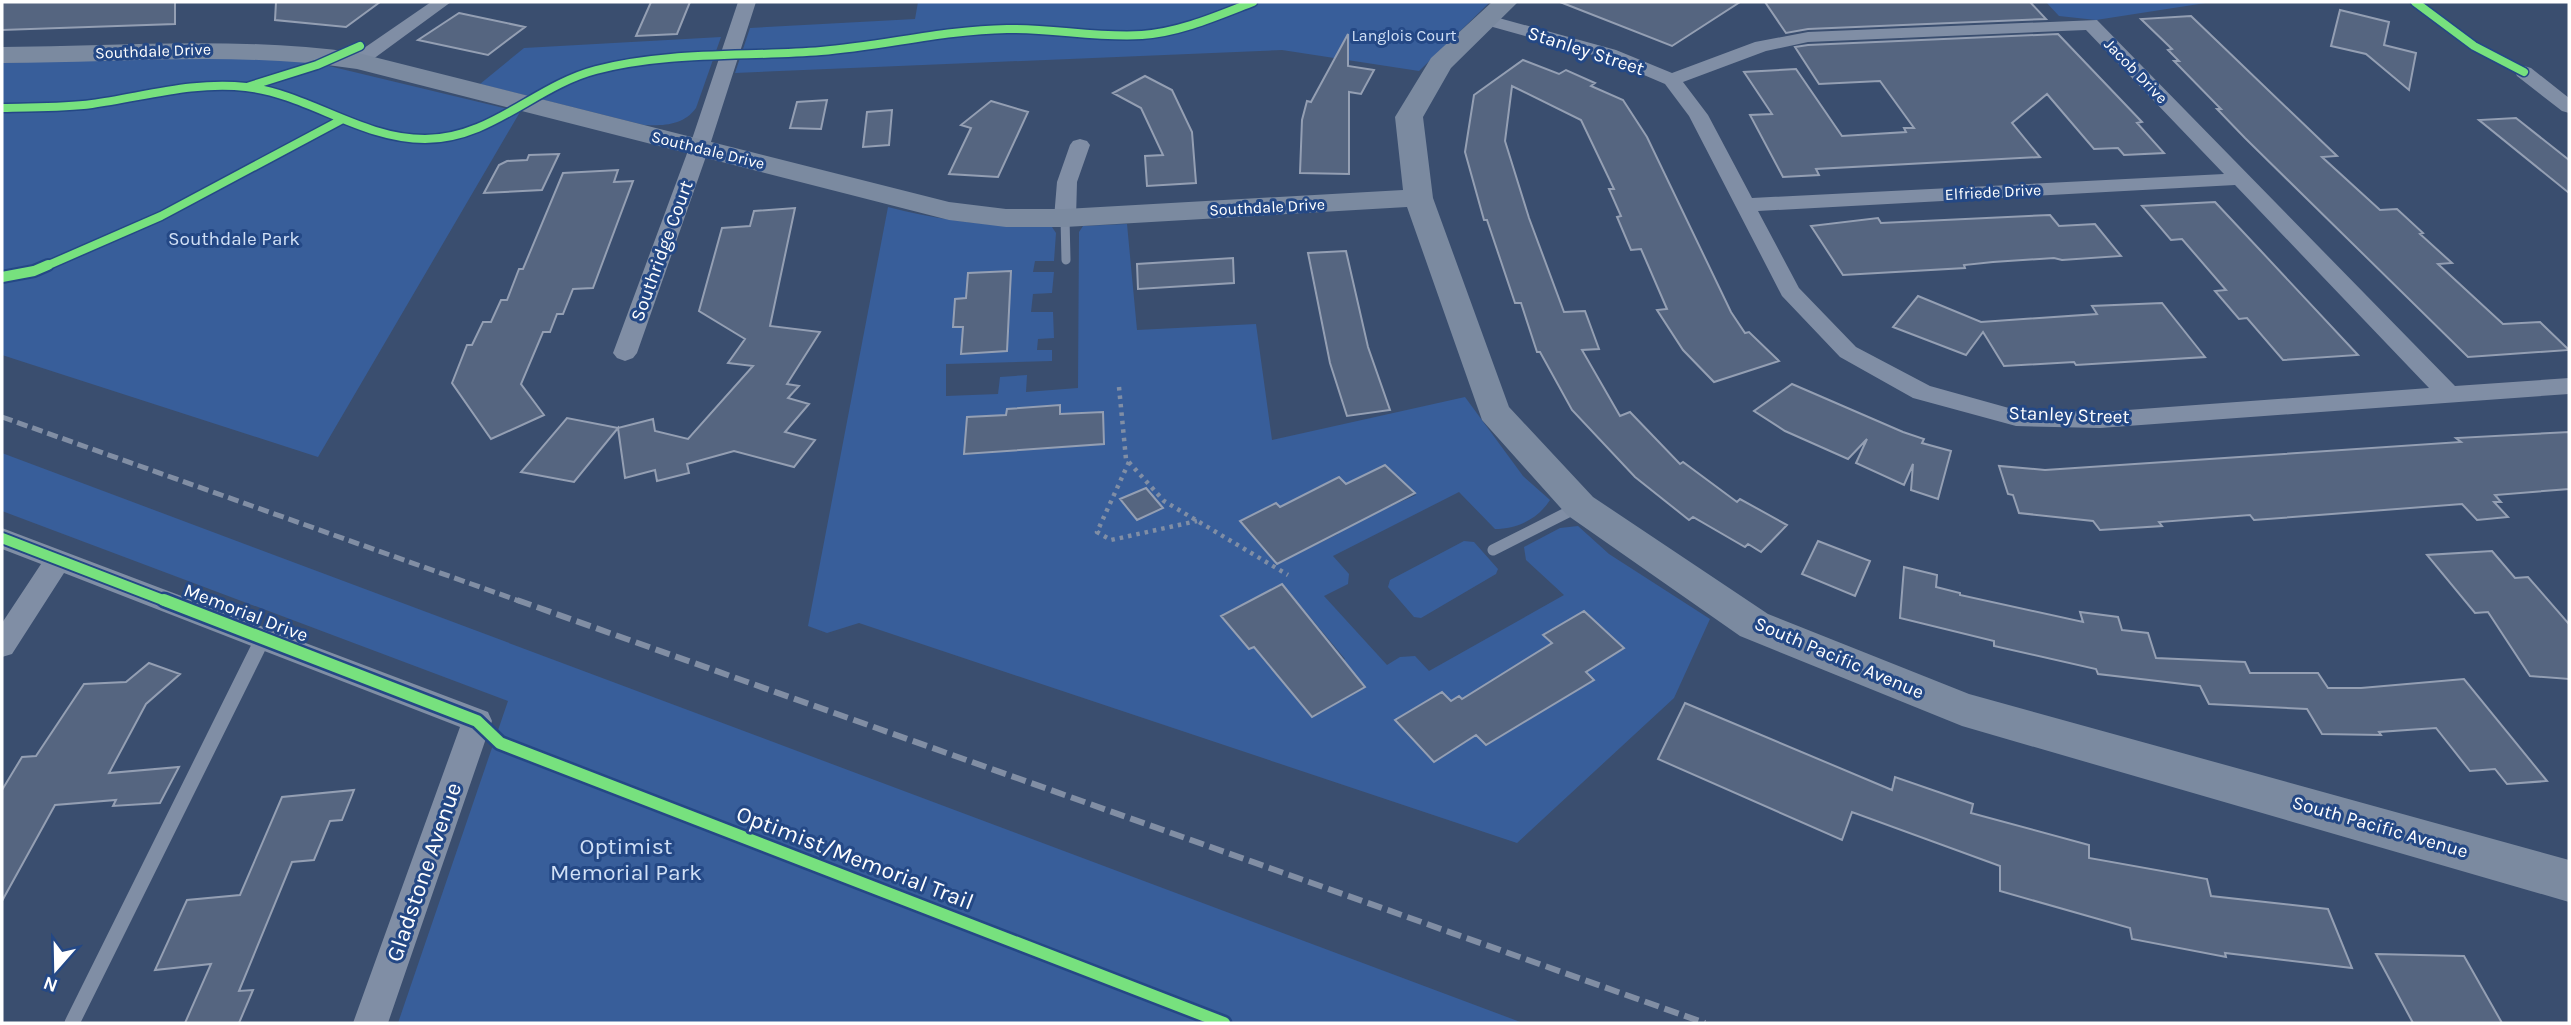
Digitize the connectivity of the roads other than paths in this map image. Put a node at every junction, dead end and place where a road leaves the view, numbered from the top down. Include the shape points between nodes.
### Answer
1 (443, 2) edge
2 (747, 2) edge
3 (1497, 11) edge
4 (2, 55) edge
5 (358, 61) junction
6 (2524, 72) dead end
7 (1672, 80) junction
8 (2569, 107) edge
9 (1080, 145) dead end
10 (699, 148) junction
11 (2241, 179) junction
12 (1418, 198) junction
13 (1745, 205) junction
14 (1065, 218) junction
15 (1066, 260) dead end
16 (625, 353) dead end
17 (2569, 386) edge
18 (2449, 394) junction
19 (1580, 506) junction
20 (2, 538) edge
21 (1493, 550) dead end
22 (58, 560) junction
23 (263, 638) junction
24 (2, 646) edge
25 (477, 721) joint
26 (2569, 881) edge
27 (72, 1023) edge
28 (371, 1023) edge

1 - 5 street
2 - 10 street, Southridge Court
3 - 7 street, Stanley Street
3 - 12 street, South Pacific Avenue via 1440,64 1409,117
4 - 5 street, Southdale Drive via 236,49 308,52
5 - 10 street, Southdale Drive
6 - 8 street
7 - 11 street, Jacob Drive via 1761,46 1808,37 2091,24
7 - 13 street, Stanley Street via 1699,116
9 - 14 street via 1067,182
10 - 14 street, Southdale Drive via 949,211 1006,218
10 - 16 street, Southridge Court
11 - 13 street, Elfriede Drive
11 - 18 street, Jacob Drive
12 - 14 street, Southdale Drive
12 - 19 street, South Pacific Avenue via 1494,412
13 - 18 street, Stanley Street via 1790,291 1848,352 1922,392 2016,418 2100,420
14 - 15 lane
17 - 18 street, Stanley Street
19 - 21 lane
19 - 26 street, South Pacific Avenue via 1754,625 1962,709
20 - 22 street, Memorial Drive
22 - 23 street, Memorial Drive
22 - 24 street
23 - 25 street, Memorial Drive
23 - 27 lane
25 - 28 street, Gladstone Avenue

